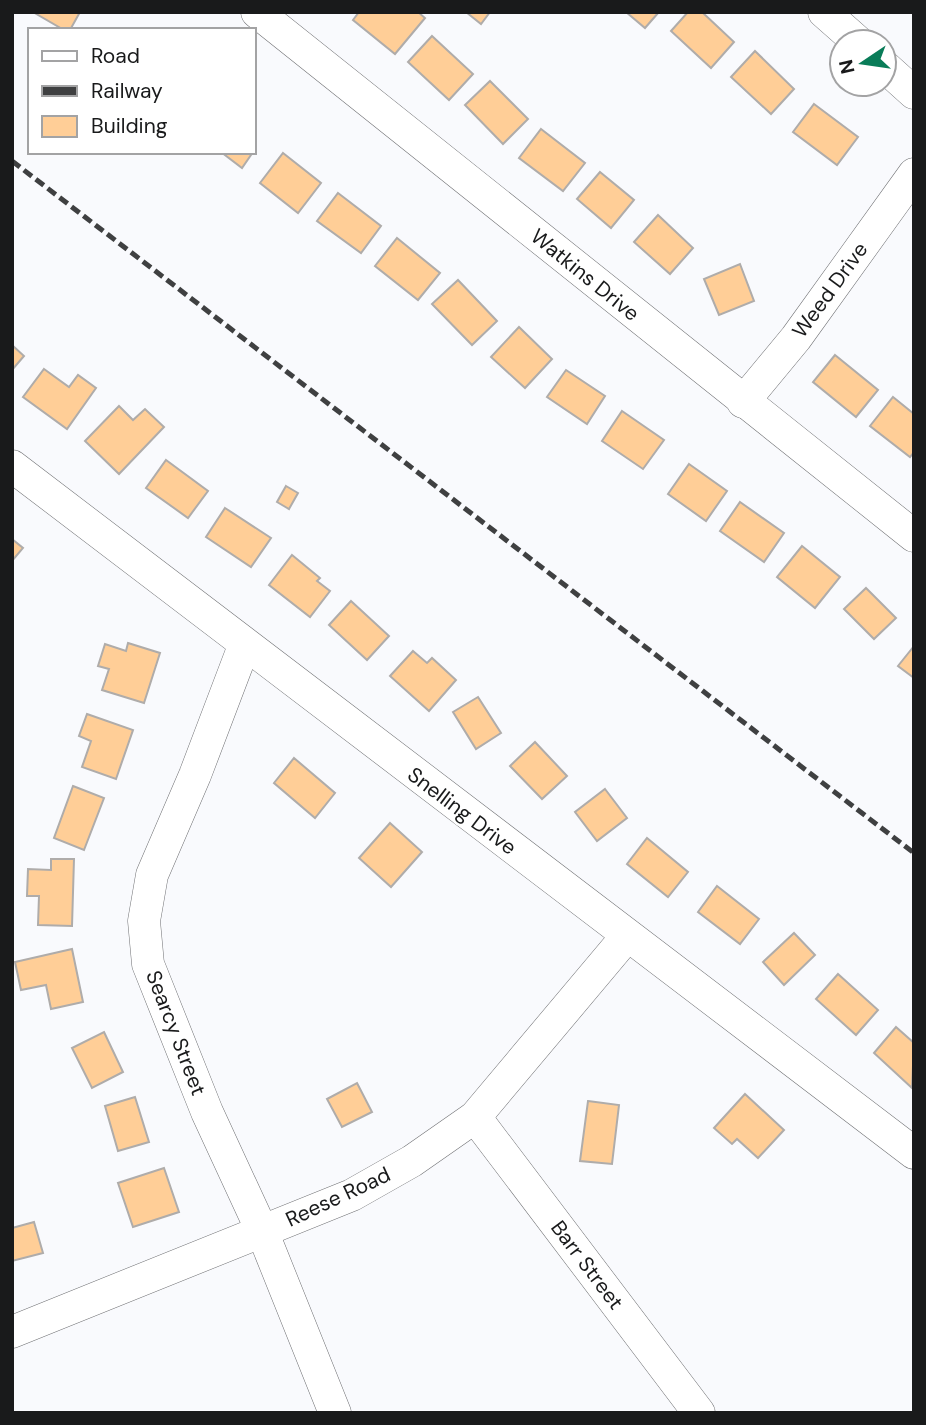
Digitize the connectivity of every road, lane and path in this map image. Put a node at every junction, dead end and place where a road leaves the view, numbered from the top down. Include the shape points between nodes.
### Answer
1 (257, 12) edge
2 (831, 14) edge
3 (844, 28) edge
4 (898, 79) edge
5 (914, 93) edge
6 (914, 174) edge
7 (743, 402) junction
8 (12, 467) edge
9 (914, 536) edge
10 (244, 646) junction
11 (627, 936) junction
12 (475, 1116) junction
13 (914, 1153) edge
14 (262, 1231) junction
15 (12, 1332) edge
16 (335, 1413) edge
17 (699, 1413) edge

1 - 7 street, Watkins Drive
2 - 3 street
4 - 5 street
6 - 7 street, Weed Drive via 796,338
7 - 9 street, Watkins Drive
8 - 10 street, Snelling Drive
10 - 11 street, Snelling Drive
10 - 14 street, Searcy Street via 152,875 144,920 148,964 207,1112
11 - 12 street, Reese Road
11 - 13 street, Snelling Drive
12 - 14 street, Reese Road via 412,1161 352,1195
12 - 17 street, Barr Street
14 - 15 street, Reese Road
14 - 16 street, Searcy Street

